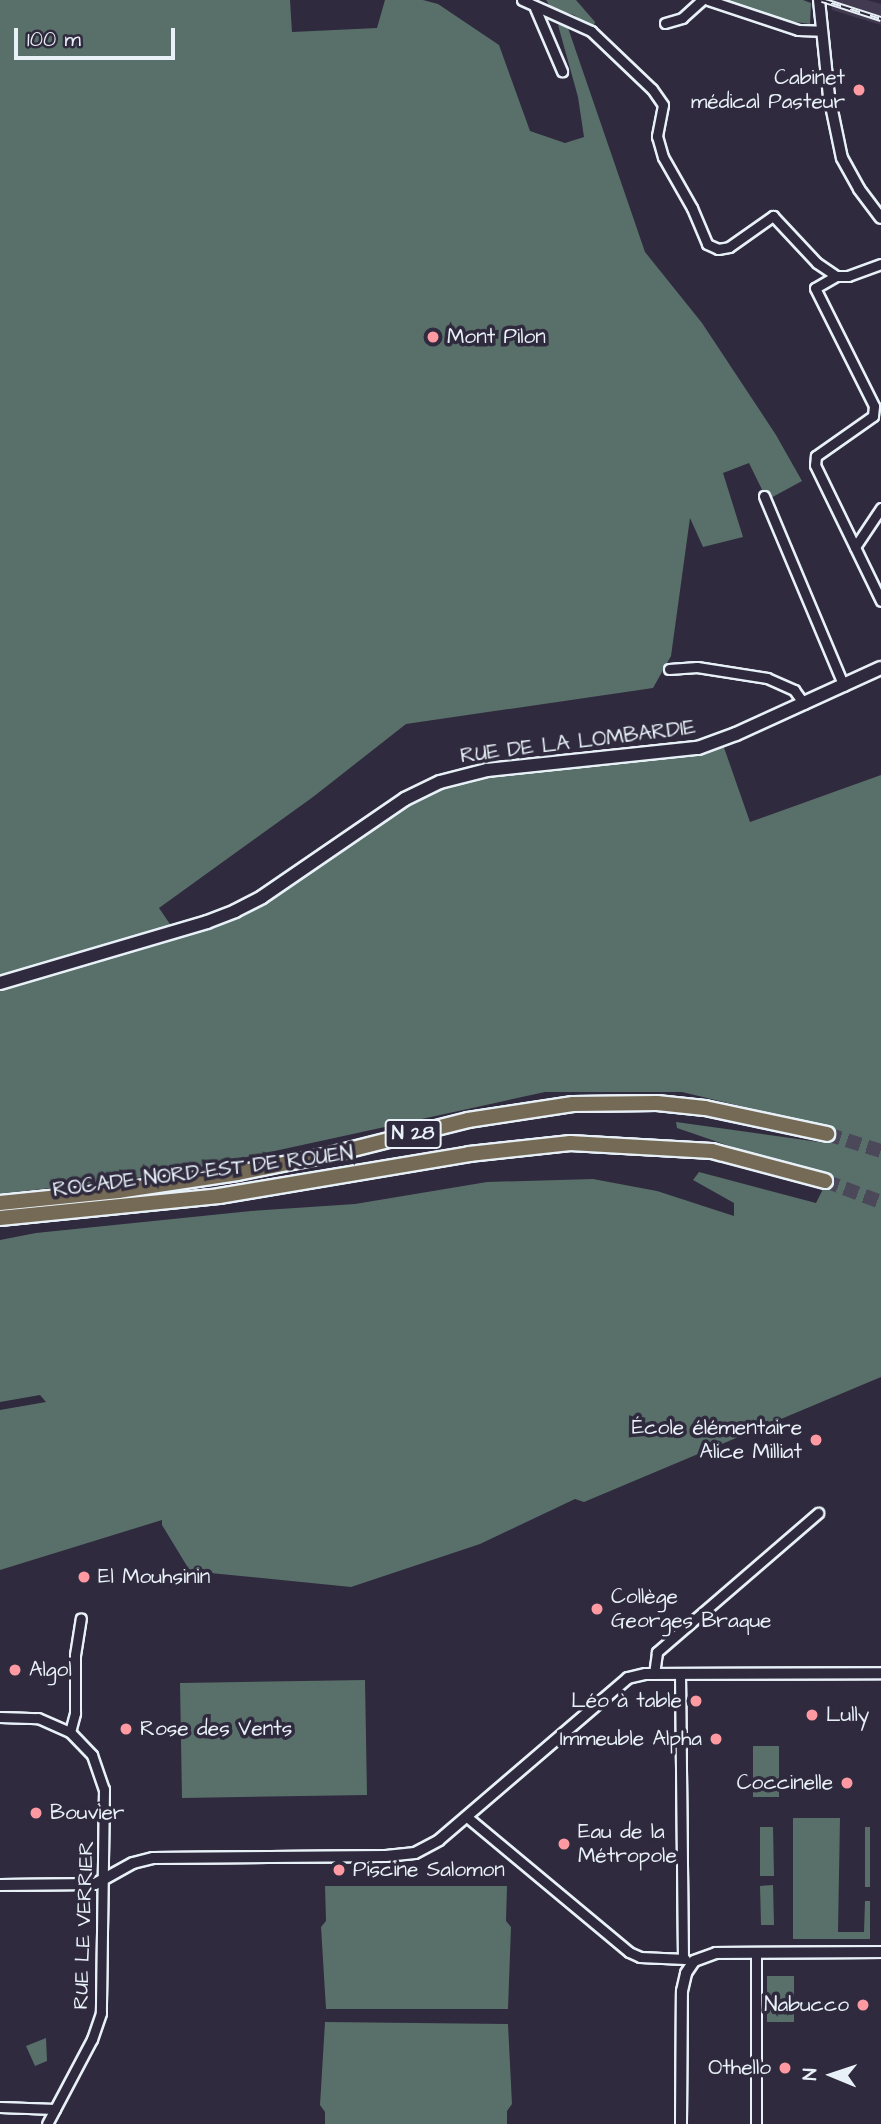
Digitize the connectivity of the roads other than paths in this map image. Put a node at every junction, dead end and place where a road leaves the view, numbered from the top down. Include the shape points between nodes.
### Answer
1 (522, 0) edge
2 (702, 0) edge
3 (708, 0) edge
4 (819, 0) edge
5 (535, 8) junction
6 (665, 23) dead end
7 (822, 31) junction
8 (562, 71) dead end
9 (881, 218) edge
10 (881, 264) edge
11 (836, 276) junction
12 (764, 496) dead end
13 (881, 508) edge
14 (855, 547) junction
15 (881, 601) edge
16 (881, 668) edge
17 (669, 669) dead end
18 (844, 686) junction
19 (804, 705) junction
20 (32, 973) junction
21 (0, 983) edge
22 (0, 991) edge
23 (827, 1134) tunnel mouth
24 (825, 1181) tunnel mouth
25 (0, 1203) edge
26 (0, 1218) edge
27 (818, 1513) dead end
28 (81, 1618) dead end
29 (680, 1673) junction
30 (881, 1673) edge
31 (654, 1674) junction
32 (0, 1717) edge
33 (70, 1732) junction
34 (467, 1817) junction
35 (103, 1881) junction
36 (0, 1885) edge
37 (756, 1952) junction
38 (881, 1952) edge
39 (688, 1960) junction
40 (0, 2107) edge
41 (55, 2109) junction
42 (47, 2124) edge
43 (681, 2124) edge
44 (757, 2124) edge

1 - 5 street
2 - 6 street via 682,18
3 - 7 street via 798,30
4 - 7 street
5 - 8 street
5 - 11 street via 591,31 652,89 663,105 657,136 663,157 707,244 729,247 773,215 817,263
7 - 9 street via 842,158
10 - 11 street
11 - 14 street via 815,288 874,406 873,416 816,456 815,464
12 - 18 street
13 - 14 street
14 - 15 street
16 - 18 main road, RUE DE LA LOMBARDIE
17 - 19 street via 697,667 767,678 794,690
18 - 19 main road, RUE DE LA LOMBARDIE
19 - 20 main road, RUE DE LA LOMBARDIE via 698,748 487,770 440,782 405,799 236,911
20 - 21 main road
20 - 22 main road
23 - 25 highway, ROCADE NORD-EST DE ROUEN / N 28 via 705,1108 624,1102 573,1104 468,1119 333,1154 226,1175
24 - 26 highway, ROCADE NORD-EST DE ROUEN / N 28 via 712,1151 570,1143 469,1154 219,1196
27 - 31 street via 657,1652
28 - 33 street
29 - 30 street
29 - 31 street
29 - 39 street
31 - 34 street via 622,1682
32 - 33 street, RUE LE VERRIER via 37,1718
33 - 35 street, RUE LE VERRIER via 92,1755 102,1776
34 - 35 street via 428,1847 408,1854 153,1857
34 - 39 street via 629,1952
35 - 36 street
35 - 41 street, RUE LE VERRIER via 101,2013
37 - 38 street
37 - 39 street via 716,1953
37 - 44 street
39 - 43 street via 682,1991
40 - 41 street
41 - 42 street, RUE LE VERRIER

